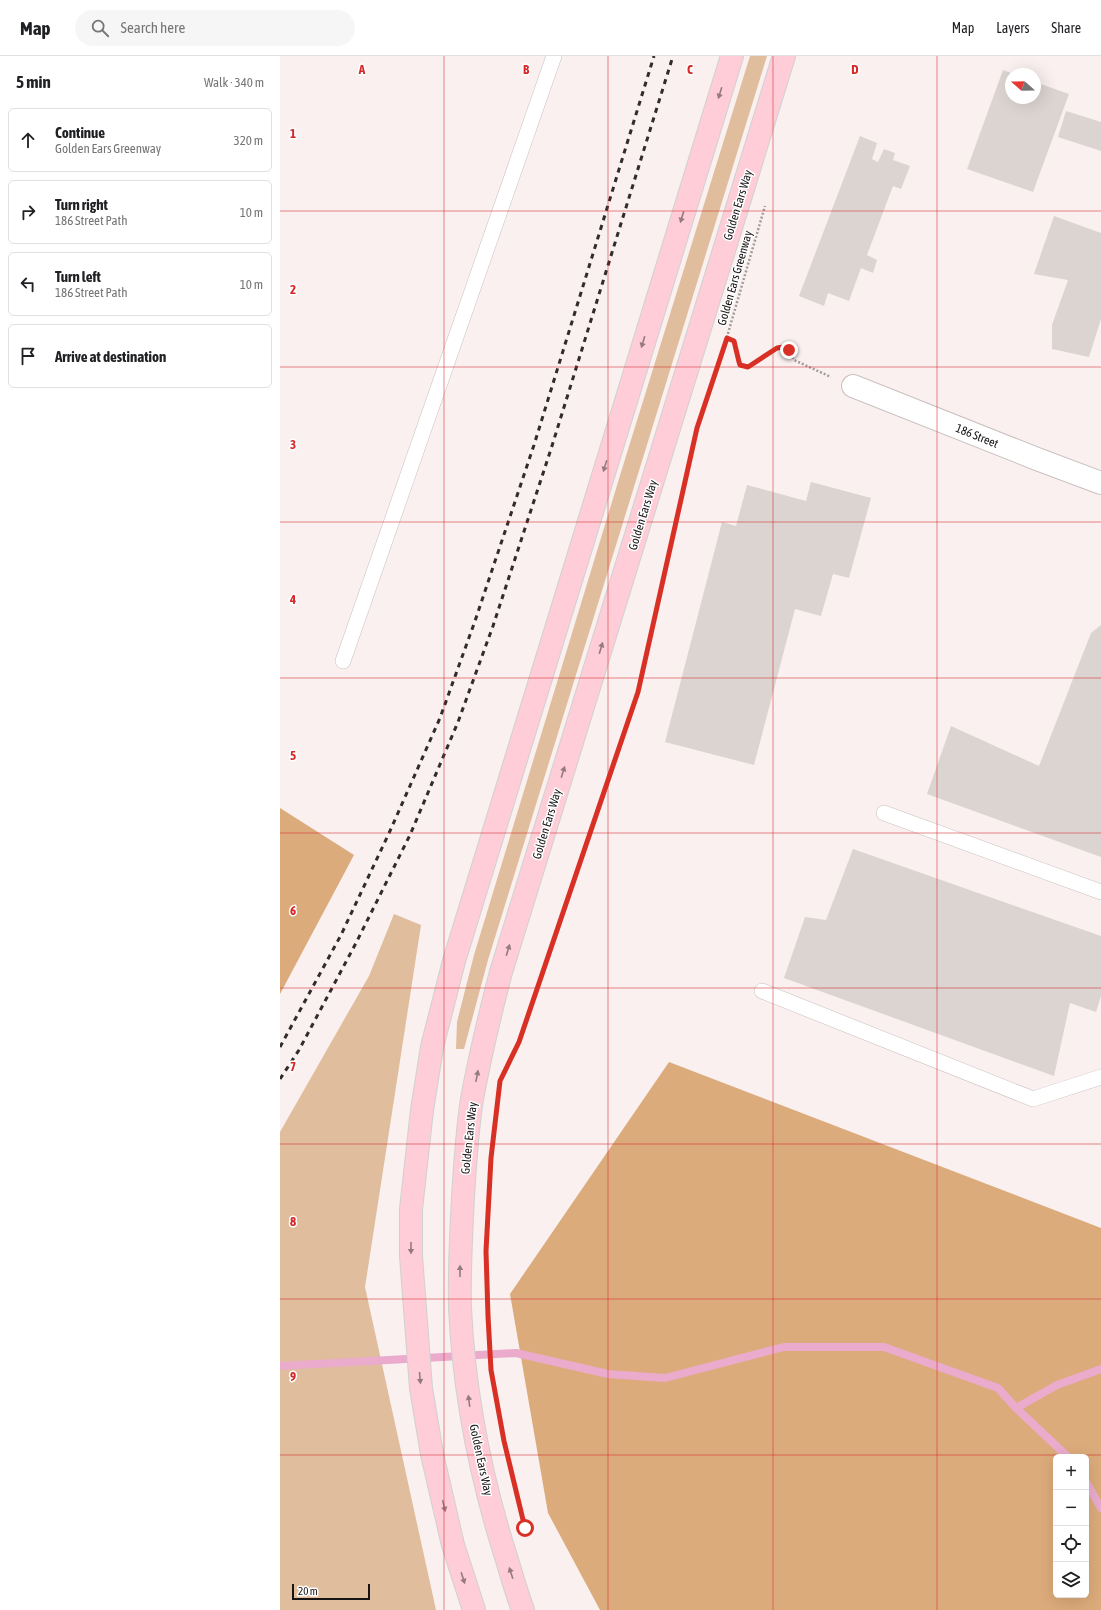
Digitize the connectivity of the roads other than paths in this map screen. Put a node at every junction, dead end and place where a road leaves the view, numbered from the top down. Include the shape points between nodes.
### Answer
1 (554, 56) edge
2 (732, 56) edge
3 (784, 56) edge
4 (853, 386) road end
5 (1101, 483) edge
6 (343, 661) dead end
7 (884, 813) dead end
8 (1101, 892) edge
9 (762, 991) dead end
10 (1101, 1077) edge
11 (474, 1610) edge
12 (523, 1610) edge

1 - 6 lane
2 -> 11 main road via 454,961 431,1054 411,1209 411,1256 421,1388 432,1454 453,1545
12 -> 3 main road, Golden Ears Way via 483,1478 465,1365 460,1308 460,1247 472,1101 501,972
4 - 5 street, 186 Street
7 - 8 lane
9 - 10 lane via 1033,1099

